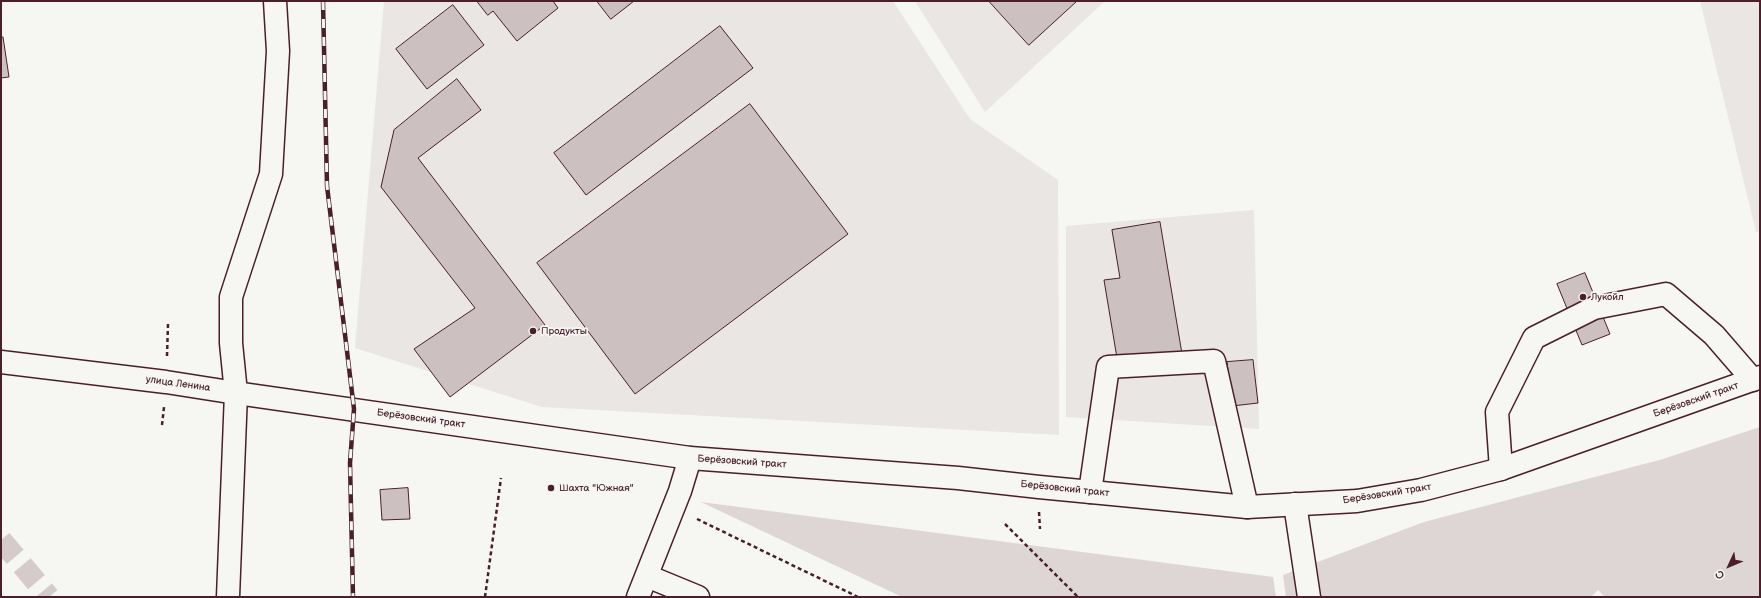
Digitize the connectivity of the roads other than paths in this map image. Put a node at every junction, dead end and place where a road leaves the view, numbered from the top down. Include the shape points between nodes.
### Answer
1 (275, 1) edge
2 (1, 362) edge
3 (1757, 379) edge
4 (236, 393) junction
5 (354, 409) joint
6 (690, 458) junction
7 (1501, 469) junction
8 (1090, 492) junction
9 (1295, 504) junction
10 (1247, 507) junction
11 (647, 576) junction
12 (228, 597) edge
13 (638, 597) edge
14 (698, 597) edge
15 (1309, 597) edge

1 - 4 main road via 278,51 271,174 231,297 231,343
2 - 4 main road, улица Ленина
3 - 7 main road, Берёзовский тракт
3 - 7 main road via 1714,335 1666,294 1594,308 1534,338 1497,412
4 - 5 main road, улица Ленина
4 - 12 main road
5 - 6 main road, Берёзовский тракт
6 - 8 main road, Берёзовский тракт via 958,478
6 - 11 main road
7 - 9 main road, Берёзовский тракт via 1421,490 1364,500
8 - 10 main road, Берёзовский тракт
8 - 10 main road via 1108,367 1214,361
9 - 10 main road, Берёзовский тракт
9 - 15 main road
11 - 13 main road
11 - 14 main road

